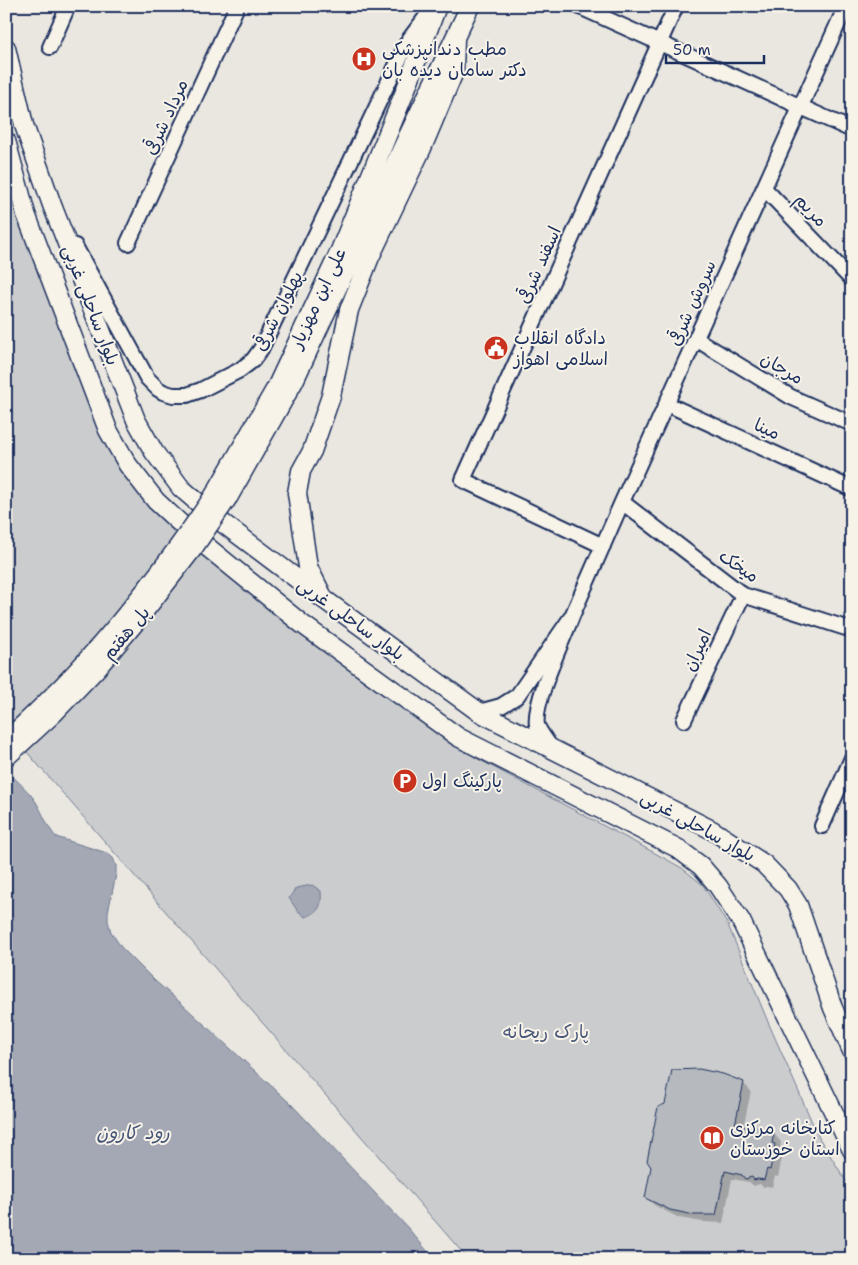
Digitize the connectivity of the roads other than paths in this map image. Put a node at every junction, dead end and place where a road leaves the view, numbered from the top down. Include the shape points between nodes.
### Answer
1 (68, 6) edge
2 (237, 6) edge
3 (435, 6) edge
4 (470, 6) edge
5 (578, 6) edge
6 (676, 6) edge
7 (846, 6) edge
8 (455, 38) junction
9 (660, 43) junction
10 (50, 47) dead end
11 (6, 48) edge
12 (404, 94) joint
13 (801, 107) junction
14 (852, 130) edge
15 (6, 141) edge
16 (764, 188) junction
17 (52, 205) junction
18 (128, 243) dead end
19 (852, 280) edge
20 (696, 339) junction
21 (667, 404) junction
22 (852, 424) edge
23 (850, 484) edge
24 (222, 495) junction
25 (622, 502) junction
26 (604, 546) junction
27 (743, 595) junction
28 (325, 600) junction
29 (572, 616) junction
30 (852, 630) edge
31 (479, 712) junction
32 (684, 720) dead end
33 (6, 741) edge
34 (551, 748) junction
35 (6, 757) edge
36 (852, 758) edge
37 (822, 826) dead end
38 (850, 1044) edge
39 (852, 1150) edge

1 - 10 street
2 - 18 street, مرداد شرقی
3 - 12 main road, پهلوان شرقی
3 - 17 street, پهلوان شرقی via 408,41 262,349 240,370 187,395 173,395 158,389 148,378
4 - 8 main road
5 - 9 street
6 - 9 street, اسفند شرقی
7 - 13 street, سروش شرقی
8 - 24 main road via 294,381
8 - 28 main road via 454,72 349,310 331,396 312,451 301,471 297,493 308,567
9 - 13 street
9 - 26 street, اسفند شرقی via 464,480
11 - 17 main road, بلوار ساحلی غربی via 24,125
12 - 24 main road, علی ابن مهزیار via 339,253
13 - 14 street
13 - 16 street, سروش شرقی
15 - 39 main road, بلوار ساحلی غربی via 26,214 108,430 128,465 156,501 302,624 458,737 677,848 701,866 741,921
16 - 19 street, مریم
16 - 20 street, سروش شرقی
17 - 28 main road, بلوار ساحلی غربی via 136,420 154,452 181,488
20 - 21 street, سروش شرقی
20 - 22 street, مرجان via 791,396
21 - 23 street, مینا
21 - 25 street, سروش شرقی
24 - 33 main road, پل هفتم, bridge via 88,659
24 - 35 main road, پل هفتم, bridge via 194,547 139,618 54,713
25 - 26 street, سروش شرقی
25 - 27 street, میخک
26 - 29 street, سروش شرقی
27 - 30 street, میخک
27 - 32 street, امیران
28 - 31 main road, بلوار ساحلی غربی
29 - 31 street via 517,696 501,706
29 - 34 street via 537,708 537,726
31 - 34 main road, بلوار ساحلی غربی
34 - 38 main road, بلوار ساحلی غربی via 712,830 764,864 798,905 833,1008
36 - 37 street

